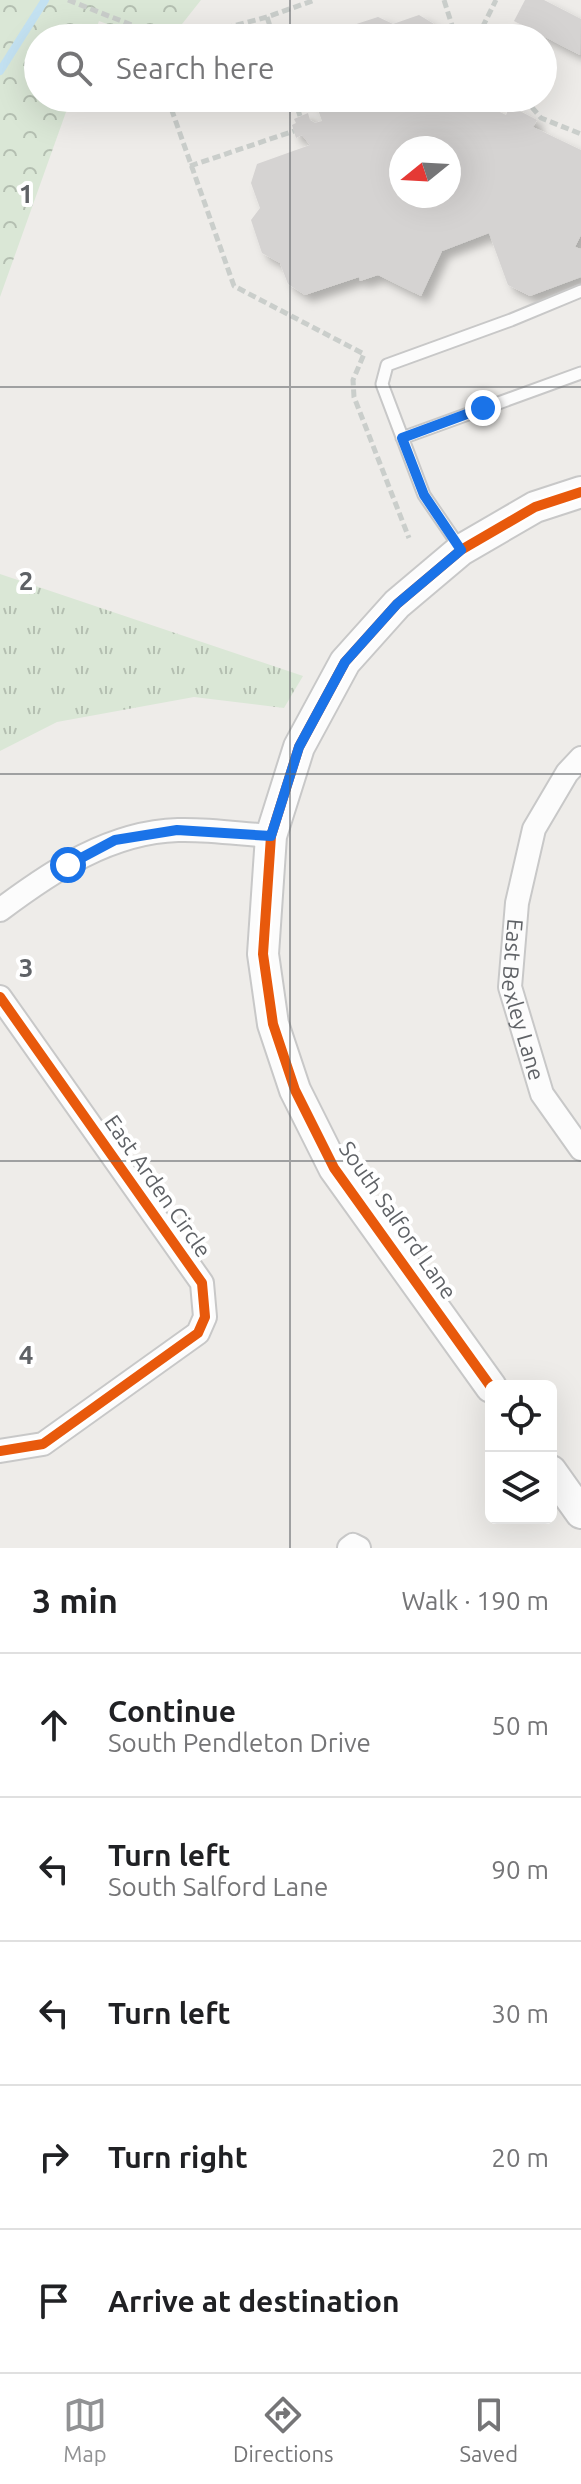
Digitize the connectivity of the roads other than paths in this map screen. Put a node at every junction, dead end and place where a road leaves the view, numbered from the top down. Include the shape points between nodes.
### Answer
1 (581, 291) edge
2 (581, 373) edge
3 (402, 438) junction
4 (581, 492) edge
5 (461, 550) junction
6 (581, 758) edge
7 (271, 836) junction
8 (0, 910) edge
9 (0, 997) edge
10 (581, 1149) edge
11 (486, 1380) edge
12 (0, 1451) edge
13 (557, 1479) edge
14 (581, 1513) edge
15 (349, 1548) edge
16 (359, 1548) edge

1 - 3 lane via 387,365 382,384
2 - 3 lane
3 - 5 lane via 424,495
4 - 5 street, South Salford Lane via 535,507
5 - 7 street, South Salford Lane via 397,604 345,662 299,747
6 - 10 street, East Bexley Lane via 534,829 517,903 510,987 542,1094
7 - 8 street via 177,830 115,840 45,877
7 - 11 street, South Salford Lane via 263,954 273,1024 295,1090 334,1168
9 - 12 street, East Arden Circle via 202,1283 205,1317 198,1333 43,1444
13 - 14 street
15 - 16 street

